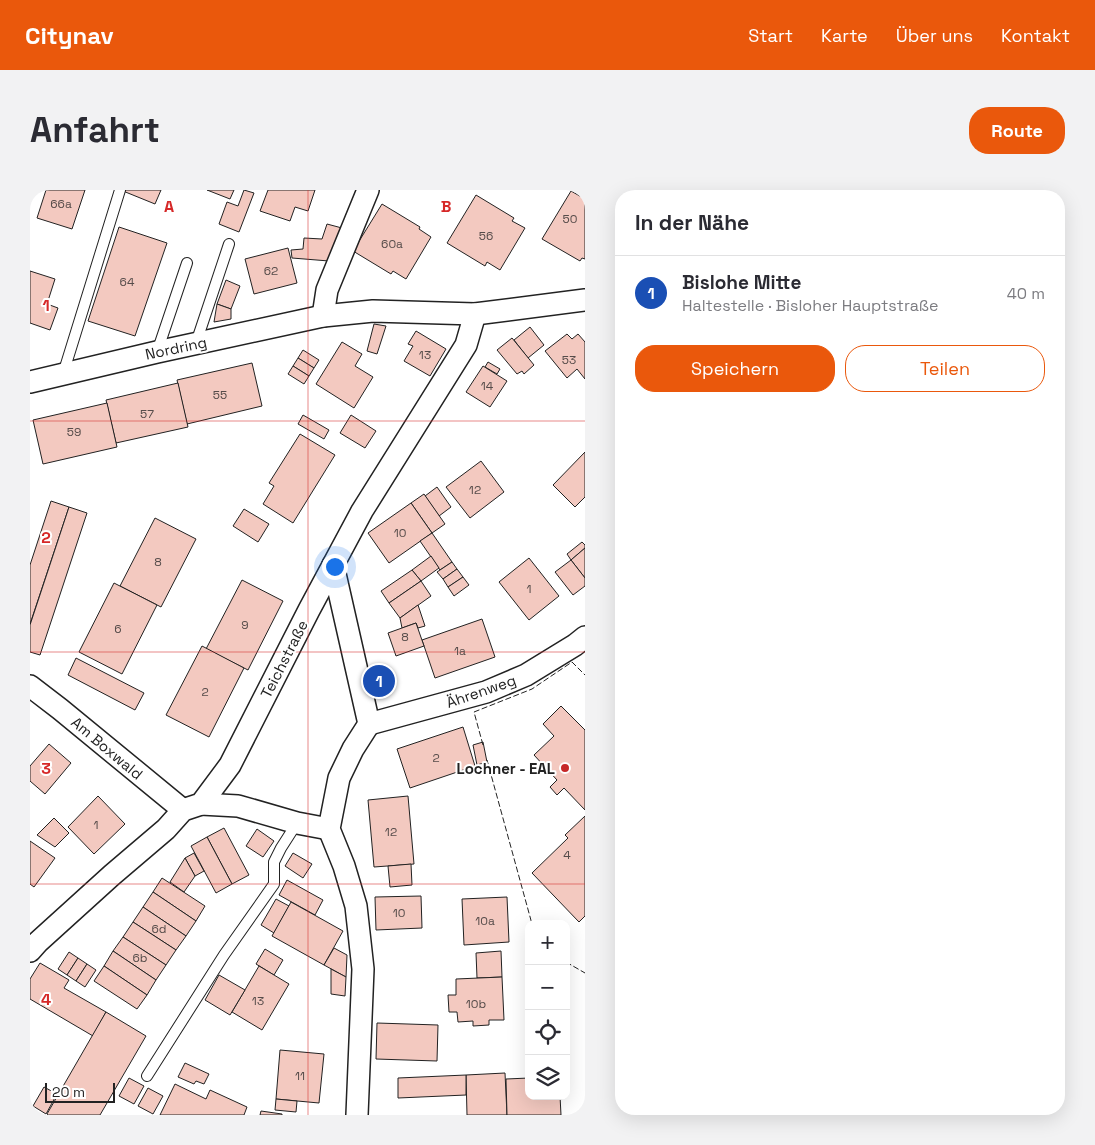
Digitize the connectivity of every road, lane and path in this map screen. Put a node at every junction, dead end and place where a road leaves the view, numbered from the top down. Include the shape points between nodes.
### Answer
1 (120, 190) edge
2 (368, 190) edge
3 (229, 244) dead end
4 (187, 263) dead end
5 (585, 300) edge
6 (475, 314) junction
7 (323, 316) junction
8 (196, 344) junction
9 (157, 352) junction
10 (63, 374) junction
11 (30, 382) edge
12 (333, 565) junction
13 (585, 637) edge
14 (30, 686) edge
15 (369, 724) junction
16 (192, 807) junction
17 (296, 823) junction
18 (329, 829) junction
19 (30, 951) edge
20 (146, 1076) dead end
21 (357, 1115) edge

1 - 10 lane
2 - 7 street via 327,290
3 - 8 lane
4 - 9 lane
5 - 6 street, Nordring
6 - 7 street, Nordring via 373,310
6 - 12 street, Teichstraße via 466,345 362,511
7 - 8 street, Nordring
8 - 9 street, Nordring
9 - 10 street, Nordring
10 - 11 street, Nordring
12 - 15 street
12 - 16 street, Teichstraße via 230,765
13 - 15 street, Ährenweg via 526,676 486,692
14 - 16 street, Am Boxwald
15 - 18 street via 339,778
16 - 17 street via 238,806
16 - 19 street, Teichstraße
17 - 18 street
17 - 20 lane via 274,862 274,884
18 - 21 street via 356,906 363,969

